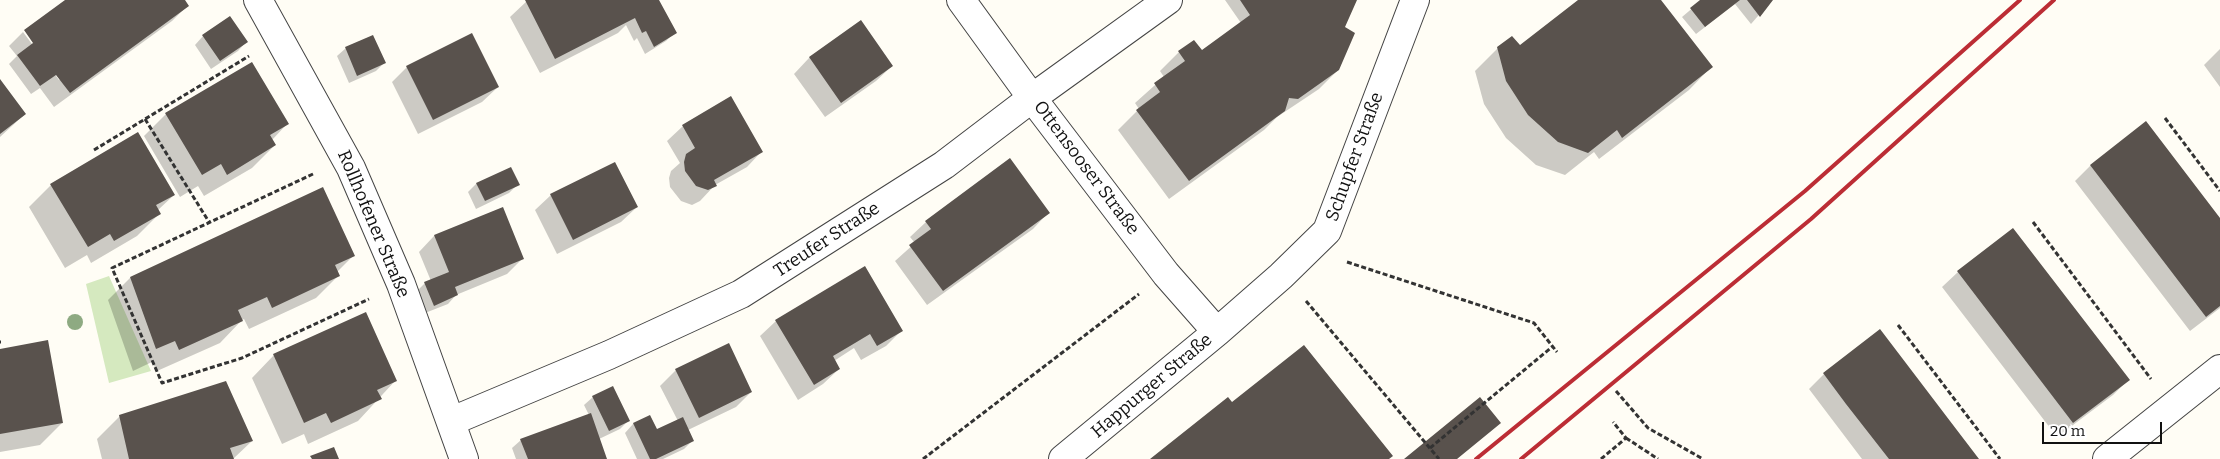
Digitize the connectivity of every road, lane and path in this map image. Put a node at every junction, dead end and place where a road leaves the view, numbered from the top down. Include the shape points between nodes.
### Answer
1 (258, 0) edge
2 (961, 0) edge
3 (1168, 0) edge
4 (1415, 0) edge
5 (280, 37) junction
6 (1032, 98) junction
7 (2165, 118) dead end
8 (145, 119) junction
9 (94, 150) dead end
10 (347, 158) junction
11 (2220, 191) edge
12 (209, 222) junction
13 (2033, 222) dead end
14 (1346, 262) dead end
15 (1166, 274) junction
16 (401, 284) junction
17 (1311, 306) dead end
18 (1898, 325) dead end
19 (1217, 332) junction
20 (1552, 347) junction
21 (1557, 352) dead end
22 (2220, 369) edge
23 (1616, 391) dead end
24 (2172, 407) junction
25 (452, 421) junction
26 (1613, 422) dead end
27 (1626, 438) junction
28 (1430, 448) junction
29 (464, 459) edge
30 (923, 459) edge
31 (1063, 459) edge
32 (1439, 459) edge
33 (1601, 459) edge
34 (1658, 459) edge
35 (1703, 459) edge
36 (2000, 459) edge
37 (2107, 459) edge

1 - 5 street, Rollhofener Straße
2 - 6 street, Ottensooser Straße
3 - 6 street, Treufer Straße
4 - 19 street, Schupfer Straße via 1327,231
5 - 8 path
5 - 10 street, Rollhofener Straße
6 - 15 street, Ottensooser Straße
6 - 25 street, Treufer Straße via 944,165 741,294 609,355
7 - 11 path
8 - 9 path
8 - 12 path
10 - 12 path
10 - 16 street, Rollhofener Straße
12 - 16 path via 112,268 162,383 242,358
13 - 24 path
14 - 20 path via 1534,323
15 - 19 street, Ottensooser Straße
15 - 30 path
16 - 25 street, Rollhofener Straße
17 - 28 path
18 - 36 path
19 - 31 street, Happurger Straße
20 - 21 path
20 - 28 path
22 - 24 street
23 - 35 path via 1648,428
24 - 37 street
25 - 29 street, Rollhofener Straße
26 - 27 path
27 - 33 path
27 - 34 path
28 - 32 path

